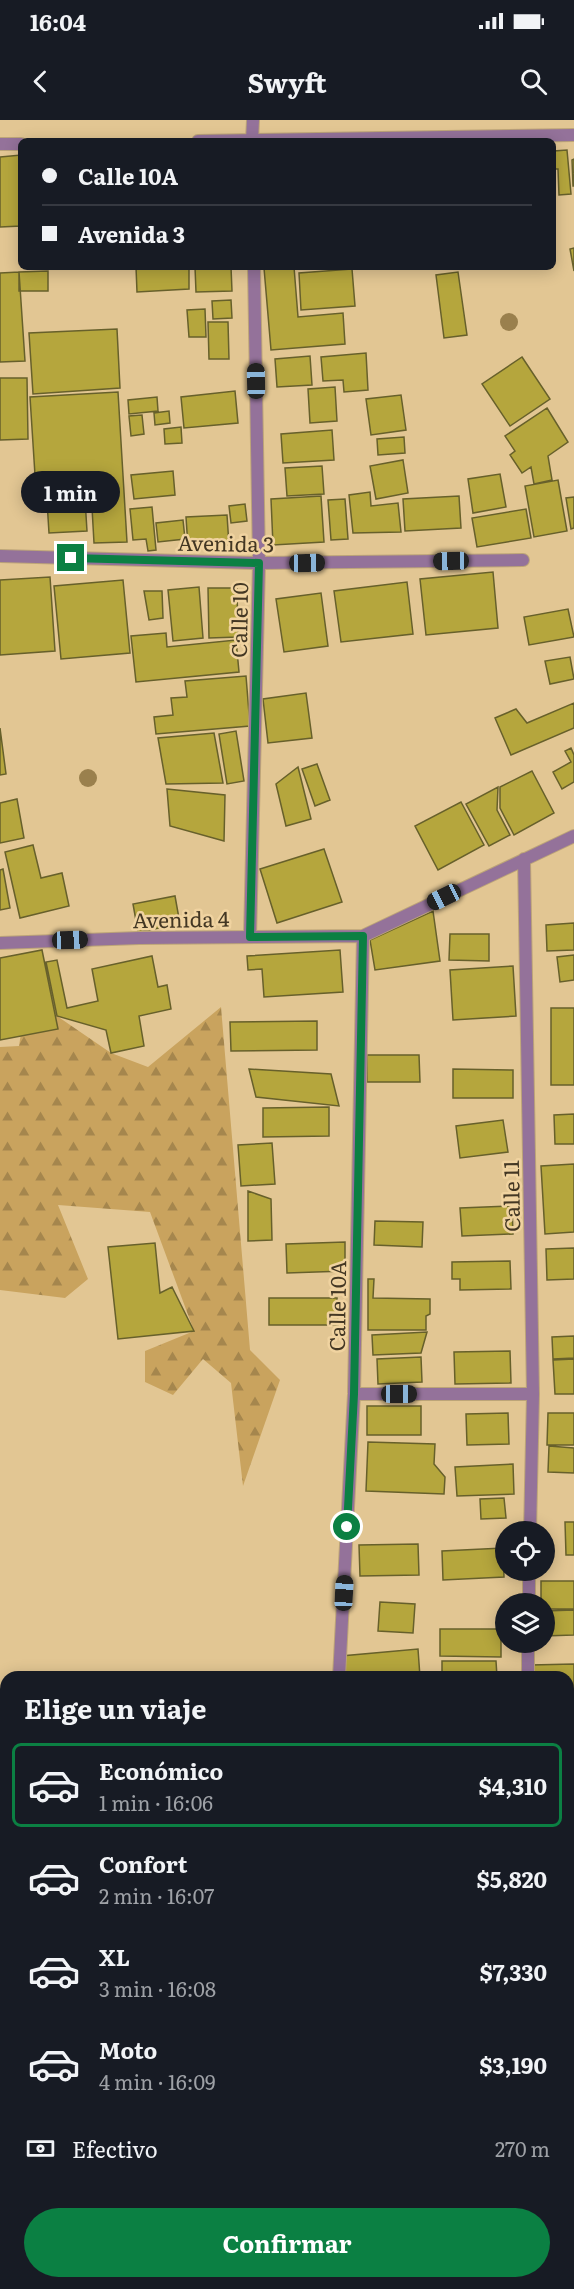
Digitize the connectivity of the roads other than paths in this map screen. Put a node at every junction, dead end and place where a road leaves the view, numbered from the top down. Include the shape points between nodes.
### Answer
1 (253, 120) edge
2 (574, 135) edge
3 (252, 138) edge
4 (413, 138) edge
5 (0, 144) edge
6 (18, 144) edge
7 (254, 270) edge
8 (0, 556) edge
9 (523, 560) dead end
10 (259, 563) junction
11 (574, 836) edge
12 (524, 859) junction
13 (363, 936) junction
14 (250, 937) junction
15 (0, 943) edge
16 (354, 1394) junction
17 (533, 1394) junction
18 (530, 1521) edge
19 (528, 1653) edge
20 (339, 1671) edge
21 (528, 1671) edge

1 - 3 street
2 - 4 street
5 - 6 street
7 - 10 street, Calle 10
8 - 10 street, Avenida 3
9 - 10 street, Avenida 3
10 - 14 street, Calle 10
11 - 12 street, Avenida 4
12 - 13 street, Avenida 4
12 - 17 street, Calle 11
13 - 14 street, Avenida 4
13 - 16 street, Calle 10A
14 - 15 street, Avenida 4
16 - 17 street
16 - 20 street, Calle 10A
17 - 18 street, Calle 11
19 - 21 street

